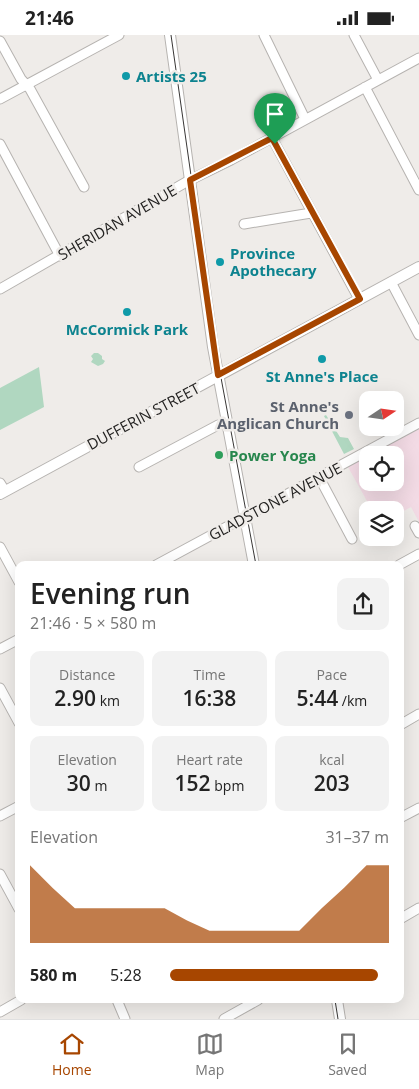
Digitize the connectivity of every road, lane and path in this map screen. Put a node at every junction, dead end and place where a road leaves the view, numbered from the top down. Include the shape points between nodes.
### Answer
1 (118, 35) edge
2 (170, 35) edge
3 (264, 35) edge
4 (354, 35) edge
5 (0, 41) edge
6 (419, 58) edge
7 (378, 80) junction
8 (26, 85) junction
9 (365, 87) junction
10 (0, 99) edge
11 (305, 119) junction
12 (272, 138) junction
13 (0, 145) edge
14 (190, 180) junction
15 (84, 187) dead end
16 (419, 189) edge
17 (312, 213) junction
18 (244, 224) dead end
19 (60, 256) junction
20 (419, 267) edge
21 (391, 282) junction
22 (0, 289) edge
23 (360, 299) junction
24 (419, 335) edge
25 (218, 375) junction
26 (227, 423) junction
27 (419, 423) edge
28 (139, 467) dead end
29 (319, 477) junction
30 (2, 490) edge
31 (245, 517) junction
32 (352, 539) dead end
33 (0, 547) edge
34 (419, 554) edge
35 (163, 561) edge
36 (253, 561) edge
37 (404, 562) edge
38 (15, 575) edge
39 (15, 641) edge
40 (0, 649) edge
41 (0, 688) edge
42 (419, 714) edge
43 (15, 716) edge
44 (404, 723) edge
45 (15, 808) edge
46 (419, 808) edge
47 (0, 816) edge
48 (404, 817) edge
49 (0, 875) edge
50 (3, 887) edge
51 (15, 904) edge
52 (418, 911) edge
53 (404, 917) edge
54 (16, 1003) edge
55 (118, 1003) edge
56 (253, 1003) edge
57 (337, 1003) edge
58 (0, 1012) edge
59 (125, 1019) edge
60 (224, 1019) edge
61 (340, 1019) edge

1 - 8 street
2 - 14 main road
3 - 11 street
4 - 7 street
5 - 8 street
6 - 7 street, SHERIDAN AVENUE
7 - 9 street, SHERIDAN AVENUE
8 - 10 street
8 - 15 street
9 - 11 street, SHERIDAN AVENUE
9 - 16 street
11 - 12 street, SHERIDAN AVENUE
12 - 14 street, SHERIDAN AVENUE
12 - 17 street
13 - 19 street
14 - 19 street, SHERIDAN AVENUE
14 - 25 main road
17 - 18 street
17 - 23 street
19 - 22 street, SHERIDAN AVENUE
20 - 21 main road, DUFFERIN STREET
21 - 23 main road, DUFFERIN STREET
21 - 24 street
23 - 25 main road, DUFFERIN STREET
25 - 26 main road
25 - 30 main road, DUFFERIN STREET
26 - 28 street
26 - 31 main road
27 - 29 street, GLADSTONE AVENUE
29 - 31 street, GLADSTONE AVENUE
29 - 32 street
31 - 35 street, GLADSTONE AVENUE
31 - 36 main road
33 - 38 street
34 - 37 street
39 - 40 street
41 - 43 street
42 - 44 street
45 - 47 street
46 - 48 street
49 - 50 street
50 - 51 street
52 - 53 street
54 - 58 street
55 - 59 street
56 - 60 street
57 - 61 main road

